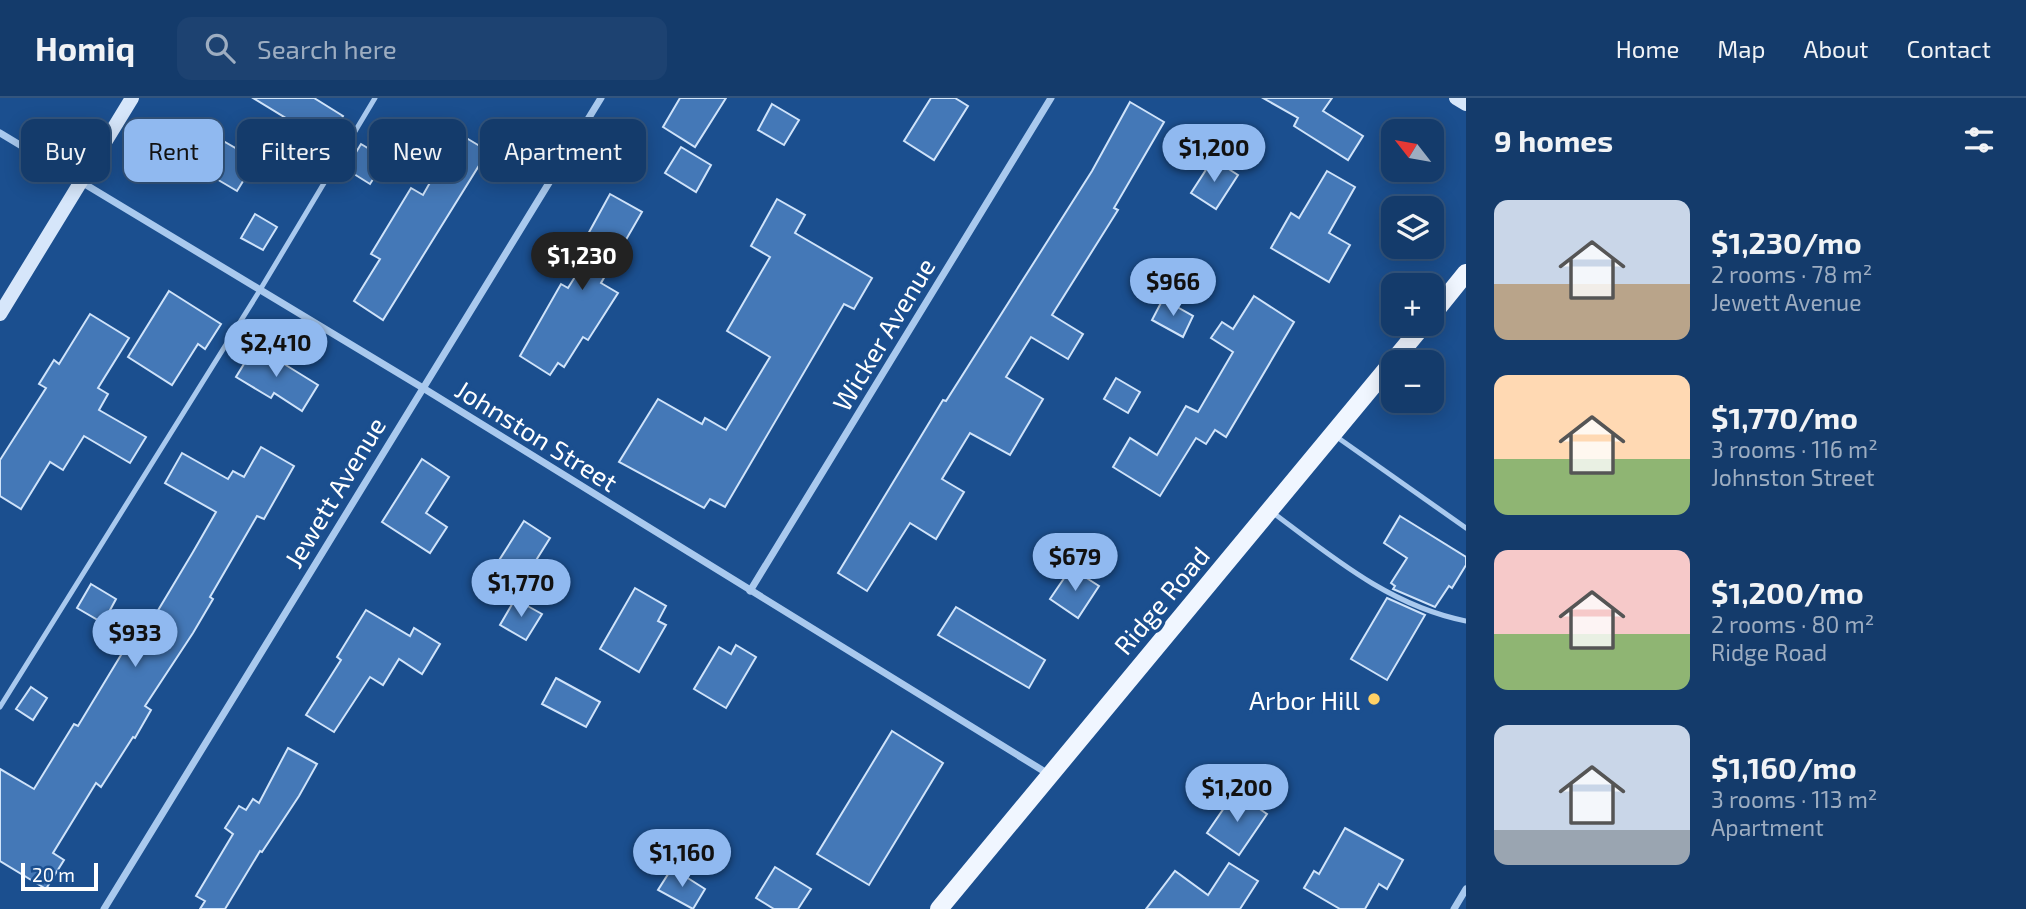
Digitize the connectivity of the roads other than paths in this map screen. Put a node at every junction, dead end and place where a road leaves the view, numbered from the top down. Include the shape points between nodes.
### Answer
1 (132, 98) edge
2 (375, 98) edge
3 (601, 98) edge
4 (1051, 98) edge
5 (1456, 98) edge
6 (1466, 104) edge
7 (0, 134) edge
8 (110, 134) edge
9 (21, 146) edge
10 (81, 182) joint
11 (1466, 273) edge
12 (260, 290) junction
13 (1444, 300) edge
14 (0, 314) edge
15 (1414, 336) edge
16 (423, 388) junction
17 (1332, 434) junction
18 (1269, 510) junction
19 (1466, 528) edge
20 (750, 591) junction
21 (1466, 621) edge
22 (0, 707) edge
23 (1050, 775) junction
24 (1466, 889) edge
25 (104, 909) edge
26 (939, 909) edge
27 (1454, 909) edge

1 - 8 street
2 - 12 lane
3 - 16 street, Jewett Avenue
4 - 20 street, Wicker Avenue
5 - 6 street
7 - 9 street, Johnston Street
10 - 12 street, Johnston Street
10 - 14 street
11 - 13 main road
12 - 16 street, Johnston Street
12 - 22 lane
15 - 17 main road, Ridge Road
16 - 20 street, Johnston Street
16 - 25 street, Jewett Avenue
17 - 18 main road, Ridge Road
17 - 19 lane
18 - 21 lane via 1358,576 1401,600
18 - 23 main road, Ridge Road
20 - 23 street, Johnston Street
23 - 26 main road, Ridge Road
24 - 27 street

